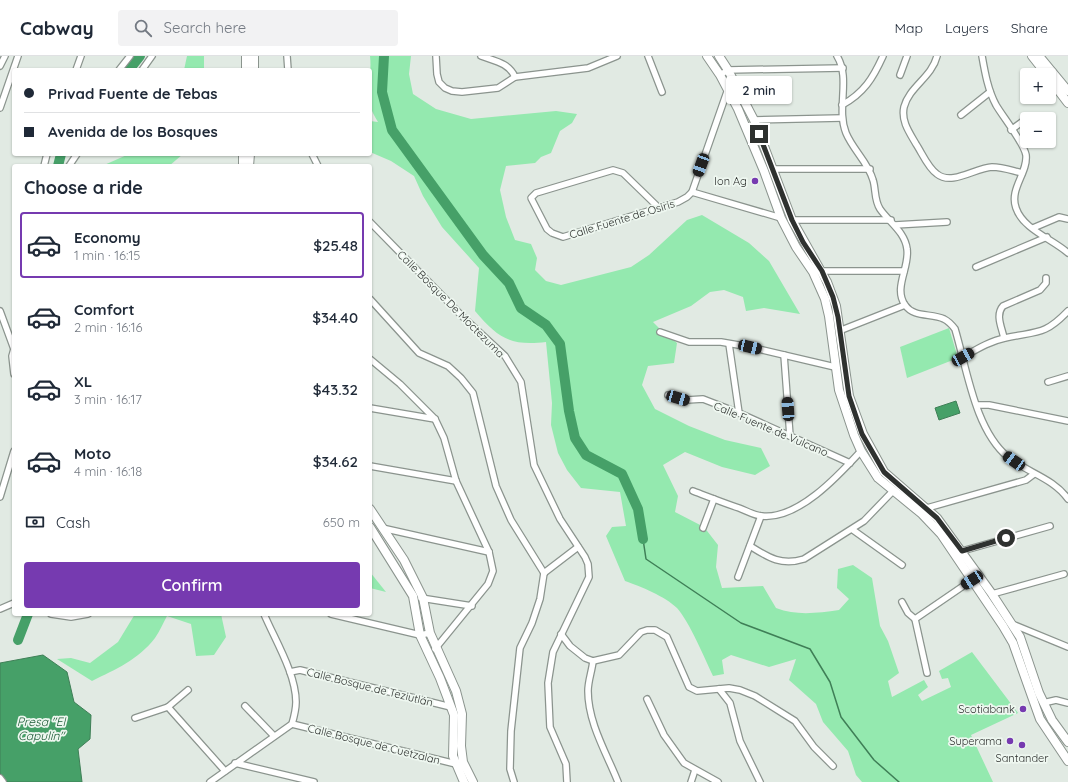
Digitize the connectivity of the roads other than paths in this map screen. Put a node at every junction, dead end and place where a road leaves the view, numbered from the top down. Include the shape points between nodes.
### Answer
1 (5, 56) edge
2 (18, 56) edge
3 (81, 56) edge
4 (130, 56) edge
5 (152, 56) edge
6 (246, 56) edge
7 (254, 56) edge
8 (287, 56) edge
9 (436, 56) edge
10 (481, 56) edge
11 (617, 56) edge
12 (648, 56) edge
13 (707, 56) edge
14 (718, 56) edge
15 (837, 56) edge
16 (883, 56) edge
17 (907, 56) edge
18 (936, 56) edge
19 (982, 56) edge
20 (1032, 56) edge
21 (1039, 56) edge
22 (0, 66) edge
23 (14, 68) edge
24 (77, 68) edge
25 (121, 68) edge
26 (143, 68) edge
27 (246, 68) edge
28 (254, 68) edge
29 (288, 68) edge
30 (844, 68) junction
31 (1041, 68) edge
32 (728, 70) junction
33 (12, 73) edge
34 (720, 75) junction
35 (900, 75) dead end
36 (515, 77) junction
37 (1056, 87) edge
38 (728, 89) junction
39 (1068, 91) edge
40 (662, 92) dead end
41 (990, 92) junction
42 (1068, 103) edge
43 (842, 105) junction
44 (0, 108) edge
45 (961, 115) dead end
46 (842, 118) junction
47 (754, 120) junction
48 (1020, 123) edge
49 (1011, 130) junction
50 (773, 169) junction
51 (870, 169) junction
52 (1022, 173) junction
53 (692, 192) junction
54 (658, 207) junction
55 (781, 218) junction
56 (1068, 219) edge
57 (792, 220) junction
58 (890, 220) junction
59 (947, 222) dead end
60 (372, 224) edge
61 (895, 225) junction
62 (1033, 228) junction
63 (1048, 237) junction
64 (1068, 253) edge
65 (976, 267) dead end
66 (822, 271) junction
67 (904, 271) junction
68 (1046, 278) dead end
69 (372, 301) edge
70 (905, 305) junction
71 (0, 311) edge
72 (1068, 311) edge
73 (839, 331) junction
74 (660, 332) dead end
75 (1004, 338) junction
76 (12, 344) edge
77 (729, 344) junction
78 (784, 355) junction
79 (963, 357) junction
80 (372, 361) edge
81 (835, 367) junction
82 (1068, 376) edge
83 (1048, 382) dead end
84 (668, 395) dead end
85 (977, 405) junction
86 (372, 408) edge
87 (739, 413) junction
88 (435, 419) junction
89 (1068, 421) edge
90 (790, 436) junction
91 (862, 451) junction
92 (12, 458) edge
93 (850, 463) junction
94 (372, 466) edge
95 (1034, 474) junction
96 (456, 481) junction
97 (694, 491) dead end
98 (892, 492) junction
99 (0, 497) edge
100 (1068, 498) edge
101 (714, 499) junction
102 (924, 511) junction
103 (372, 512) edge
104 (761, 516) junction
105 (1050, 526) dead end
106 (381, 528) junction
107 (703, 528) dead end
108 (372, 530) edge
109 (853, 530) junction
110 (750, 546) junction
111 (578, 547) junction
112 (962, 551) junction
113 (489, 552) junction
114 (902, 565) dead end
115 (544, 573) junction
116 (1064, 574) dead end
117 (738, 577) dead end
118 (972, 580) junction
119 (992, 594) junction
120 (413, 596) junction
121 (423, 598) junction
122 (902, 602) dead end
123 (12, 603) edge
124 (472, 606) junction
125 (0, 610) edge
126 (64, 616) edge
127 (77, 616) edge
128 (265, 616) edge
129 (339, 616) edge
130 (915, 619) junction
131 (1012, 624) junction
132 (430, 633) junction
133 (561, 634) junction
134 (420, 635) junction
135 (556, 646) junction
136 (570, 646) junction
137 (1068, 647) edge
138 (436, 649) junction
139 (429, 655) junction
140 (593, 661) junction
141 (290, 672) junction
142 (927, 673) dead end
143 (188, 690) dead end
144 (719, 690) junction
145 (1039, 693) junction
146 (647, 699) dead end
147 (1044, 702) junction
148 (1068, 703) edge
149 (245, 706) dead end
150 (451, 706) junction
151 (168, 707) junction
152 (135, 718) dead end
153 (292, 724) junction
154 (274, 736) junction
155 (1068, 742) edge
156 (1068, 749) edge
157 (1068, 761) edge
158 (235, 763) junction
159 (456, 764) junction
160 (833, 766) dead end
161 (695, 770) junction
162 (224, 771) junction
163 (0, 778) edge
164 (3, 782) edge
165 (210, 782) edge
166 (314, 782) edge
167 (464, 782) edge
168 (473, 782) edge
169 (514, 782) edge
170 (567, 782) edge
171 (618, 782) edge
172 (691, 782) edge
173 (718, 782) edge
174 (760, 782) edge

1 - 22 street
2 - 23 street
3 - 24 street
4 - 25 street
5 - 26 street
6 - 27 main road
7 - 28 main road
8 - 29 street
9 - 36 street via 440,82 452,91 498,88
10 - 36 street via 508,66
11 - 36 street via 584,69
12 - 40 street
13 - 34 main road
14 - 32 main road
15 - 30 street
16 - 43 street via 863,91
17 - 35 street
18 - 52 street via 930,72 907,100 903,115 907,129 933,170 946,178 991,167
19 - 41 street
20 - 31 main road
21 - 39 main road
30 - 32 street
30 - 43 street
32 - 34 street
32 - 47 main road
33 - 44 street
34 - 38 main road
37 - 42 main road
38 - 53 street
38 - 55 main road via 761,164
41 - 45 street
41 - 49 street
43 - 46 street
46 - 47 street
46 - 51 street via 854,148
47 - 50 main road
48 - 49 street
49 - 52 street via 1025,153
50 - 51 street
50 - 57 main road
51 - 58 street via 877,202
52 - 62 street via 1014,196 1016,208
53 - 54 street, Calle Fuente de Osiris via 678,202
53 - 55 street
54 - 54 street, Calle Fuente de Osiris via 623,172 614,170 536,193 531,201 547,229 552,234 563,237
55 - 81 main road via 813,272 825,299
56 - 62 street via 1060,217
57 - 58 street
57 - 66 main road
58 - 61 street
59 - 61 street
60 - 111 street, Calle Bosque De Moctezuma via 505,356 522,382 534,465 560,519
61 - 67 street via 907,249
62 - 63 street
63 - 64 street
63 - 65 street
66 - 67 street
66 - 73 main road via 836,306
67 - 70 street via 901,286
68 - 75 street via 1046,284 1040,290 1003,306 1000,310
69 - 115 street via 419,353 448,366 473,393 496,486 511,520
70 - 73 street
70 - 79 street via 917,314 943,319 949,323 955,329
71 - 76 street
72 - 75 street via 1055,324 1043,331
73 - 102 main road via 849,396 862,434 890,479
74 - 77 street via 689,342
75 - 79 street
77 - 78 street
77 - 87 street
78 - 81 street
78 - 90 street
79 - 85 street
80 - 88 street
81 - 91 main road via 846,413
82 - 83 street
84 - 87 street, Calle Fuente de Vulcano via 687,400 703,399
85 - 89 street via 989,405
85 - 95 street via 982,423 991,439 1008,457
86 - 88 street
87 - 90 street, Calle Fuente de Vulcano
88 - 96 street via 444,438
90 - 93 street, Calle Fuente de Vulcano
91 - 93 street
91 - 98 main road via 878,478
92 - 99 street
93 - 104 street via 836,480 790,511 775,517
94 - 96 street
95 - 100 street via 1061,489
95 - 102 street via 1026,480
96 - 113 street
97 - 101 street
98 - 102 main road
98 - 109 street
101 - 104 street
101 - 107 street
102 - 112 main road via 937,518
102 - 118 main road
103 - 106 main road
104 - 110 street
105 - 112 street
106 - 113 street
106 - 121 main road via 404,560
108 - 120 main road
109 - 110 street via 793,562 769,558
109 - 114 street
110 - 117 street
111 - 115 street
111 - 133 street, Calle Bosque De Moctezuma via 588,564 589,577
112 - 119 main road
113 - 124 street via 492,571 488,584
115 - 169 street via 540,599 520,648 510,769
116 - 119 street
118 - 130 street
118 - 157 main road via 1013,643 1040,720
119 - 131 main road
120 - 121 street
120 - 134 main road
121 - 124 street
121 - 132 main road
122 - 130 street
123 - 125 street
124 - 138 street
126 - 127 street
128 - 141 street
129 - 134 street
130 - 142 street
131 - 137 street
131 - 145 main road via 1025,648
132 - 134 street
132 - 138 main road
133 - 135 street, Calle Bosque De Moctezuma
133 - 136 street
134 - 139 main road
135 - 136 street
135 - 170 street, Calle Bosque De Moctezuma via 548,683 550,727 566,764
136 - 140 street
138 - 139 street
138 - 168 main road via 456,691 462,714 463,762
139 - 150 main road
140 - 144 street via 619,655 641,632 655,630 667,637 688,687 697,691
140 - 171 street via 588,692 592,714
141 - 150 street, Calle Bosque de Teziutlán via 300,670
141 - 153 street via 296,700
143 - 151 street
144 - 160 street via 729,688 750,694 795,721 814,747
144 - 174 street via 730,703 740,741
145 - 147 main road
145 - 156 main road via 1040,707 1047,721
146 - 161 street via 664,735 684,763
147 - 148 street via 1056,700
147 - 155 main road
149 - 154 street
150 - 159 main road via 454,715 452,746
151 - 152 street
151 - 162 street
153 - 154 street
153 - 159 street, Calle Bosque de Cuetzalan
154 - 158 street
158 - 162 street
158 - 166 street
159 - 167 main road
161 - 172 street
161 - 173 street
162 - 165 street
163 - 164 street

